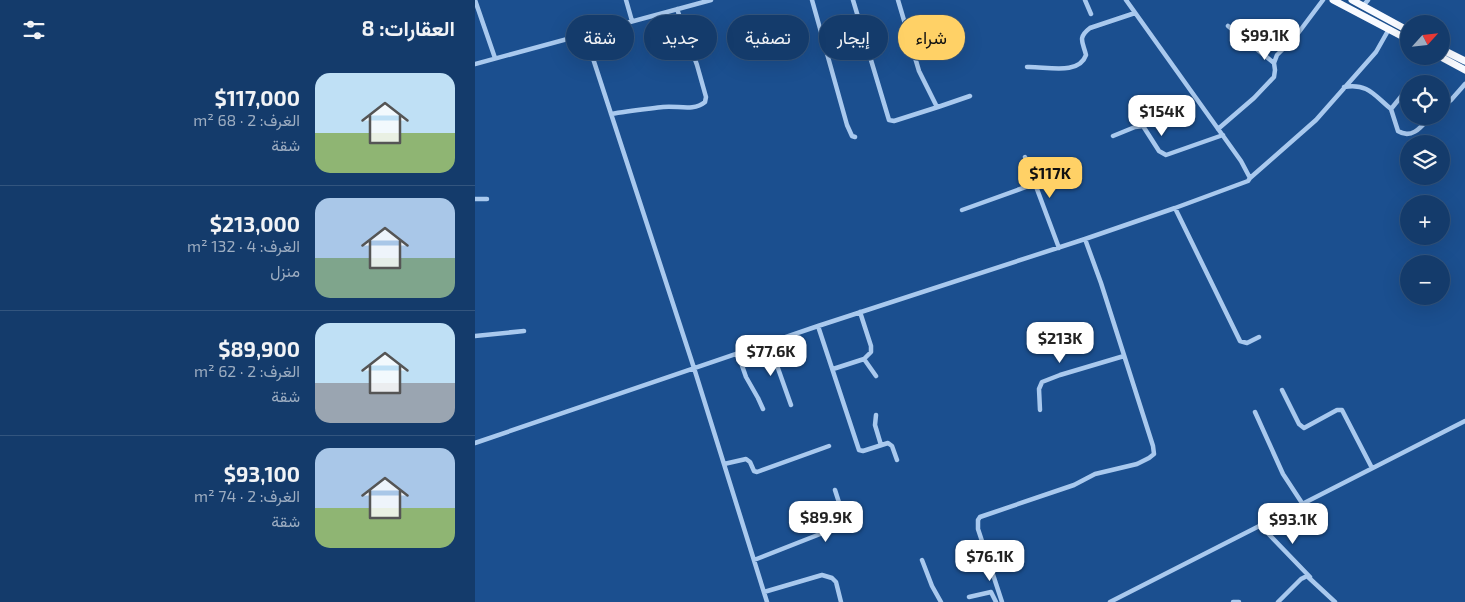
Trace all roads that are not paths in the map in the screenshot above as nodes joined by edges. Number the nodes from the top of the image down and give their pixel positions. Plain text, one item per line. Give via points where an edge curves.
1 (475, 0) edge
2 (626, 0) edge
3 (711, 0) edge
4 (812, 0) edge
5 (853, 0) edge
6 (898, 0) edge
7 (1085, 0) edge
8 (1126, 0) edge
9 (1323, 0) edge
10 (1333, 0) edge
11 (1352, 0) edge
12 (1369, 0) edge
13 (1363, 6) junction
14 (677, 9) junction
15 (1135, 13) junction
16 (1091, 14) dead end
17 (631, 15) edge
18 (634, 21) edge
19 (1228, 26) dead end
20 (1400, 26) edge
21 (1389, 29) junction
22 (1400, 35) edge
23 (566, 39) edge
24 (1450, 54) edge
25 (495, 58) junction
26 (593, 60) edge
27 (1465, 61) edge
28 (1274, 62) junction
29 (1450, 62) edge
30 (475, 64) edge
31 (1027, 67) dead end
32 (1465, 70) edge
33 (1465, 84) edge
34 (1344, 87) junction
35 (970, 96) dead end
36 (1400, 98) edge
37 (1450, 101) edge
38 (939, 107) junction
39 (1391, 109) junction
40 (611, 114) junction
41 (1422, 125) edge
42 (1218, 129) junction
43 (1113, 136) dead end
44 (1223, 136) junction
45 (855, 137) dead end
46 (1025, 157) dead end
47 (1250, 178) junction
48 (1034, 184) junction
49 (487, 199) dead end
50 (475, 200) edge
51 (1175, 208) junction
52 (962, 210) dead end
53 (1085, 239) junction
54 (1059, 248) junction
55 (860, 312) junction
56 (818, 326) junction
57 (525, 331) dead end
58 (475, 336) edge
59 (1259, 337) dead end
60 (769, 343) junction
61 (738, 354) junction
62 (1124, 356) junction
63 (863, 359) junction
64 (694, 368) junction
65 (833, 370) junction
66 (876, 376) dead end
67 (1282, 390) dead end
68 (791, 405) dead end
69 (763, 409) dead end
70 (1040, 410) dead end
71 (1255, 412) dead end
72 (876, 415) dead end
73 (1465, 421) edge
74 (475, 443) edge
75 (881, 445) junction
76 (829, 446) dead end
77 (897, 460) dead end
78 (724, 464) junction
79 (1372, 468) junction
80 (835, 490) dead end
81 (1302, 504) junction
82 (1260, 524) junction
83 (754, 560) junction
84 (922, 560) dead end
85 (1312, 580) junction
86 (764, 592) junction
87 (969, 597) dead end
88 (767, 602) edge
89 (841, 602) edge
90 (941, 602) edge
91 (996, 602) edge
92 (1002, 602) edge
93 (1110, 602) edge
94 (1233, 602) edge
95 (1239, 602) edge
96 (1278, 602) edge
97 (1335, 602) edge

1 - 25 street
2 - 17 street
3 - 14 street
4 - 45 street via 847,125
5 - 38 street via 889,120
6 - 38 street via 919,71
7 - 16 street
8 - 15 street
9 - 28 street
10 - 21 highway
11 - 13 highway
12 - 13 street
13 - 20 highway
14 - 18 street
14 - 40 street via 697,65 705,102 686,108 663,107
15 - 31 street via 1084,33 1081,43 1086,55 1080,64 1064,68
15 - 42 street
19 - 28 street
21 - 22 highway
21 - 34 street via 1376,52
23 - 25 street
24 - 27 highway
25 - 30 street
26 - 40 street
28 - 42 street via 1274,77
29 - 32 highway
33 - 37 street
34 - 39 street via 1364,87
34 - 47 street via 1315,120
35 - 38 street
36 - 39 street
39 - 41 street via 1398,131 1409,134
40 - 64 street
42 - 44 street
43 - 44 street via 1143,126 1159,151 1166,155
44 - 47 street
46 - 48 street
47 - 51 street
48 - 52 street
48 - 54 street
49 - 50 street
51 - 53 street
51 - 59 street via 1239,341 1247,342
53 - 54 street
53 - 62 street
54 - 55 street
55 - 56 street
55 - 63 street via 871,346 871,352
56 - 60 street
56 - 65 street
57 - 58 street
60 - 61 street
60 - 68 street
61 - 64 street
61 - 69 street
62 - 70 street via 1042,382
62 - 92 street via 1153,446 1153,455 1137,464 1095,474 977,520
63 - 65 street
63 - 66 street
64 - 74 street
64 - 78 street
65 - 75 street via 859,450
67 - 79 street via 1302,427 1342,410
71 - 81 street via 1283,474
72 - 75 street via 875,425
73 - 79 street
75 - 77 street via 891,444
76 - 78 street via 757,472 746,459
78 - 83 street
79 - 81 street
80 - 83 street via 844,518 843,526
81 - 82 street
82 - 85 street
82 - 93 street
83 - 86 street
84 - 90 street
85 - 96 street via 1304,576
85 - 97 street
86 - 88 street
86 - 89 street via 822,575 836,582
87 - 91 street via 991,592
94 - 95 street

